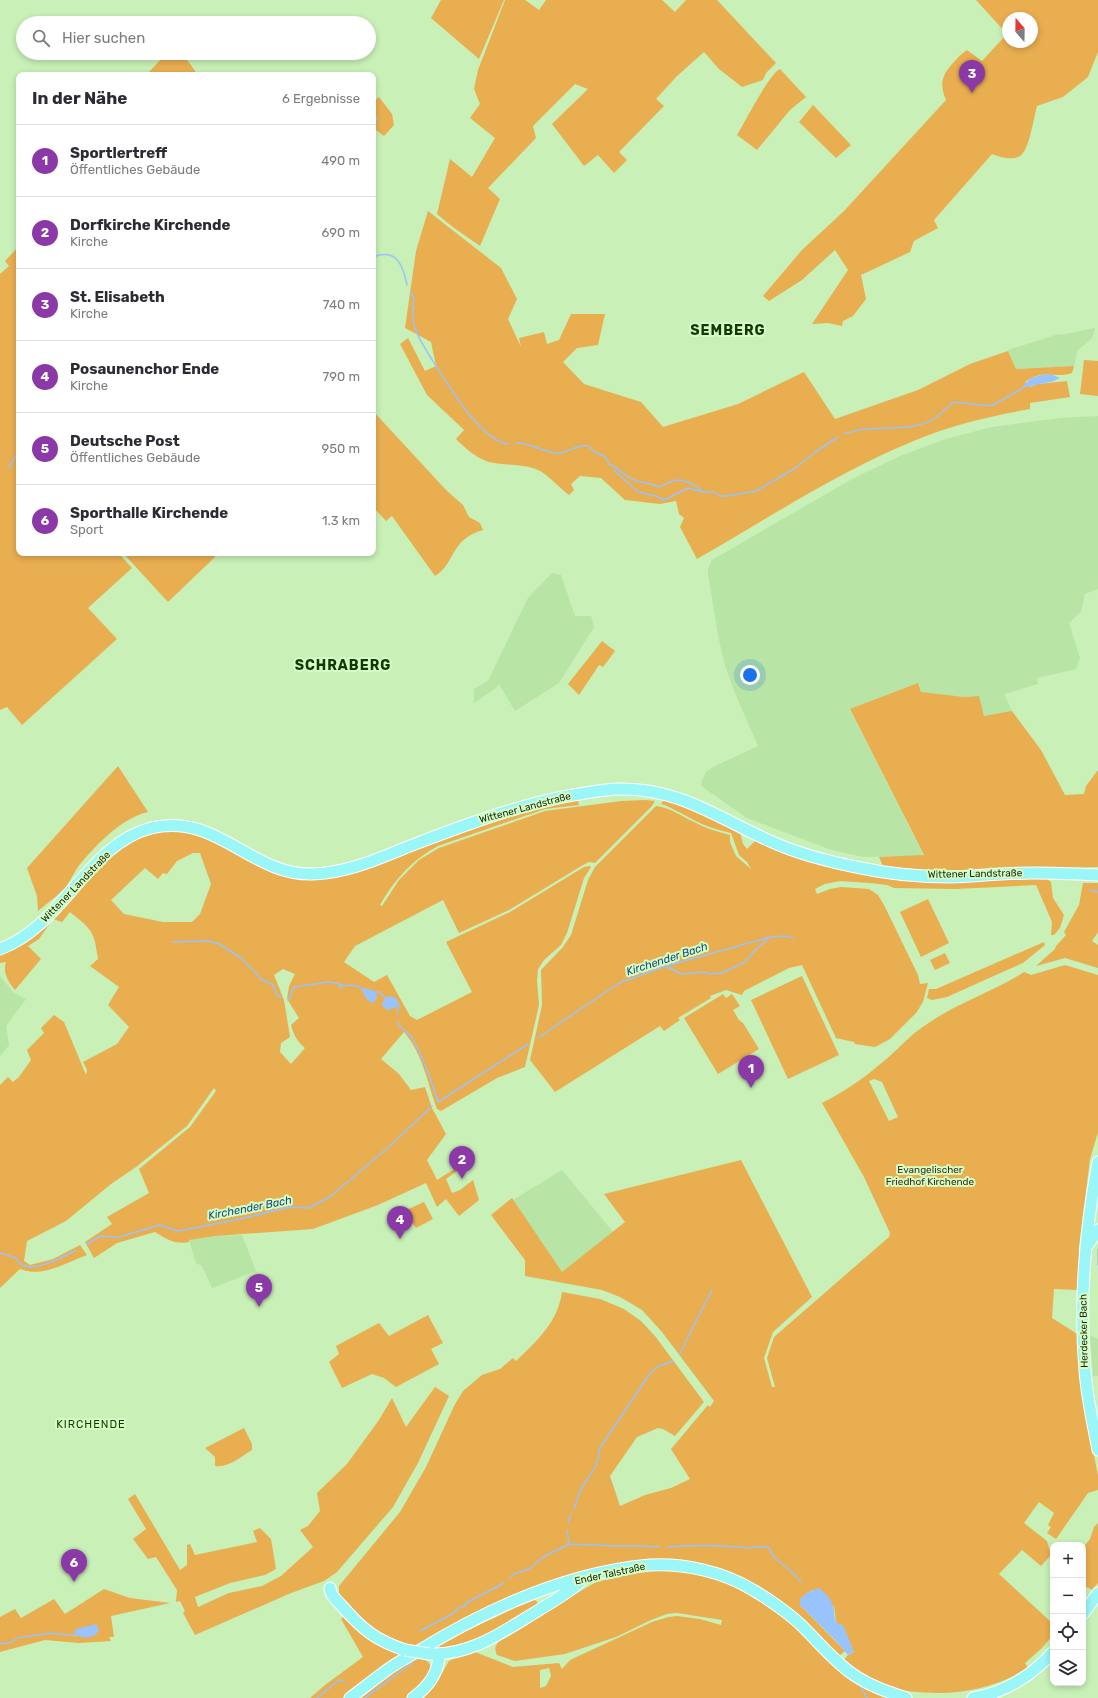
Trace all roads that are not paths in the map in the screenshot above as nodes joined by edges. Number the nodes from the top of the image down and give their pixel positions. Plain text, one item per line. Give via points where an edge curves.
1 (1098, 876) edge
2 (0, 949) edge
3 (1098, 1162) edge
4 (1094, 1211) edge
5 (1098, 1230) edge
6 (1085, 1248) junction
7 (1098, 1450) edge
8 (585, 1578) junction
9 (333, 1588) dead end
10 (1098, 1593) edge
11 (1086, 1610) edge
12 (434, 1654) junction
13 (1050, 1655) edge
14 (350, 1698) edge
15 (413, 1698) edge
16 (906, 1698) edge
17 (974, 1698) edge

1 - 2 main road, Wittener Landstraße via 1034,873 930,876 863,868 787,848 678,797 657,792 619,789 560,797 504,812 350,869 322,874 296,874 278,869 205,831 174,826 153,828 138,833 118,845 39,926 21,939
3 - 4 main road, Herdecker Bach
4 - 6 main road, Herdecker Bach
5 - 6 main road
6 - 7 main road, Herdecker Bach via 1085,1370
8 - 12 main road via 569,1591 493,1638 461,1651
8 - 14 main road, Ender Talstraße via 514,1602 464,1624 384,1672
8 - 16 main road, Ender Talstraße via 651,1565 702,1569 728,1578 753,1589 798,1622 840,1665 856,1677
9 - 12 main road, bridge via 332,1596 369,1634 392,1646
10 - 11 main road
12 - 15 main road via 439,1664 434,1676
13 - 17 main road via 1010,1686

